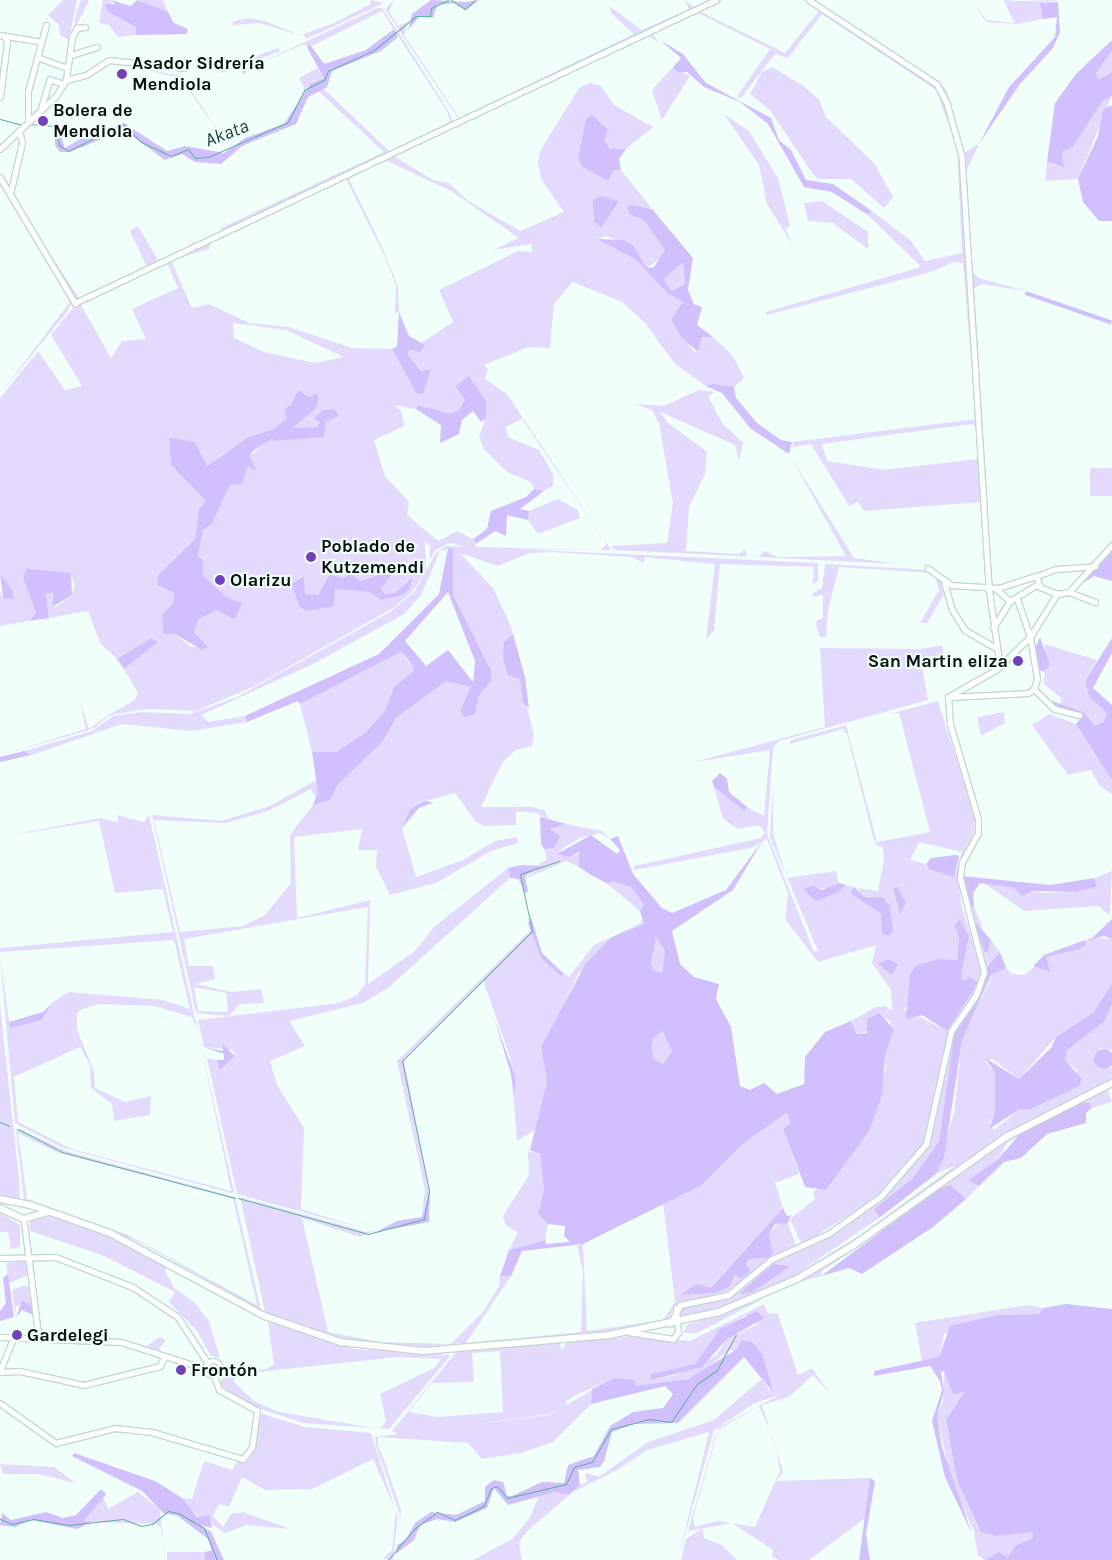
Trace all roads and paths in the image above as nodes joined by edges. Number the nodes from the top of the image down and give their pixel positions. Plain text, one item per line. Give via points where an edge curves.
1 (716, 0) edge
2 (809, 0) edge
3 (46, 25) dead end
4 (85, 27) dead end
5 (2, 35) edge
6 (39, 41) junction
7 (97, 47) dead end
8 (71, 55) junction
9 (40, 58) junction
10 (67, 68) junction
11 (185, 68) dead end
12 (64, 82) junction
13 (0, 97) edge
14 (41, 110) junction
15 (28, 123) junction
16 (19, 131) junction
17 (0, 149) edge
18 (0, 177) edge
19 (10, 195) junction
20 (1112, 545) edge
21 (1095, 566) junction
22 (928, 568) dead end
23 (1037, 576) junction
24 (945, 584) junction
25 (1038, 584) junction
26 (992, 587) junction
27 (1069, 592) junction
28 (1057, 594) junction
29 (1017, 600) junction
30 (1010, 602) junction
31 (1095, 602) dead end
32 (993, 628) junction
33 (1030, 637) junction
34 (994, 647) junction
35 (1000, 664) junction
36 (1034, 689) junction
37 (948, 697) junction
38 (1079, 715) dead end
39 (1112, 1083) edge
40 (0, 1199) edge
41 (16, 1202) junction
42 (31, 1205) junction
43 (0, 1208) edge
44 (14, 1212) junction
45 (49, 1212) junction
46 (30, 1214) junction
47 (24, 1218) junction
48 (29, 1255) junction
49 (0, 1258) edge
50 (676, 1308) junction
51 (675, 1315) junction
52 (692, 1320) junction
53 (673, 1324) junction
54 (628, 1332) junction
55 (14, 1337) junction
56 (39, 1337) junction
57 (0, 1338) edge
58 (164, 1357) junction
59 (208, 1363) junction
60 (206, 1369) junction
61 (0, 1371) edge
62 (214, 1376) junction
63 (0, 1405) edge

1 - 19 street via 75,304
2 - 26 street via 937,84 947,103 962,156
3 - 6 street
4 - 8 street via 77,28 72,37
5 - 6 street
5 - 13 street via 8,42
6 - 9 street
7 - 8 street
8 - 10 street
9 - 10 street
9 - 15 street via 28,91
10 - 12 street
11 - 12 street via 110,60 86,75
12 - 14 street
12 - 14 street via 50,79
14 - 15 street
15 - 16 street
16 - 17 street
16 - 19 street via 22,143
18 - 19 street
20 - 21 street
21 - 23 street via 1056,569
21 - 27 street
22 - 24 street via 939,573
23 - 25 street
23 - 26 street
24 - 26 street
24 - 34 street via 949,604 965,630
25 - 28 street
25 - 29 street
26 - 30 street
26 - 32 street
27 - 28 street
27 - 31 street
28 - 33 street
29 - 30 street
29 - 33 street
30 - 32 street
32 - 34 street
33 - 35 street
33 - 36 street via 1038,680
34 - 35 street
35 - 37 street
36 - 37 street via 1028,693
36 - 38 street via 1055,709
37 - 50 street via 950,724 978,819 978,833 962,862 960,878 984,972 976,994 951,1031 926,1144 881,1196 820,1239 772,1259 728,1294
39 - 52 main road via 1006,1137 824,1264 757,1298
40 - 41 main road
41 - 42 main road
41 - 44 main road
42 - 45 main road
42 - 46 main road
43 - 44 main road
44 - 47 main road
45 - 46 main road
45 - 54 main road via 156,1254 265,1316 341,1342 441,1350
46 - 47 main road
47 - 48 street
48 - 49 street
48 - 56 street
48 - 59 street via 77,1263 153,1298 178,1317
50 - 51 street
50 - 53 street
51 - 52 street
51 - 53 street
52 - 53 main road
53 - 54 main road
53 - 54 street via 678,1332 673,1339
55 - 56 street
55 - 57 street
55 - 61 street
56 - 58 street via 121,1342
58 - 60 street
58 - 61 street via 160,1366 84,1385 20,1371
59 - 60 street
59 - 62 street via 215,1361 221,1367
60 - 62 street
62 - 63 street via 219,1390 257,1411 250,1453 240,1460 152,1432 115,1428 56,1444

